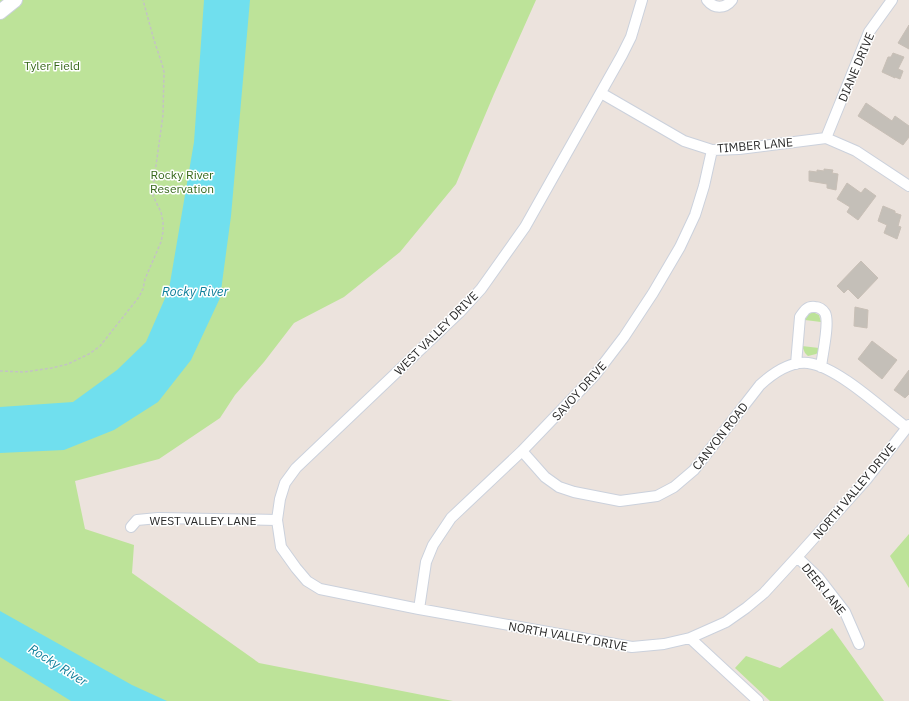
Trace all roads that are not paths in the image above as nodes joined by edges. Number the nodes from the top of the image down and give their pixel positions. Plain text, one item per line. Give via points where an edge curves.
1 (15, 0) edge
2 (642, 0) edge
3 (707, 0) edge
4 (732, 0) edge
5 (892, 0) edge
6 (0, 12) edge
7 (602, 93) junction
8 (826, 138) junction
9 (712, 150) junction
10 (909, 186) edge
11 (796, 364) junction
12 (821, 367) junction
13 (908, 427) edge
14 (522, 452) junction
15 (277, 520) junction
16 (131, 527) dead end
17 (797, 557) junction
18 (419, 609) junction
19 (690, 638) junction
20 (860, 644) dead end
21 (758, 701) edge

1 - 6 street
2 - 7 street, WEST VALLEY DRIVE via 631,37
3 - 4 street via 720,7
5 - 8 street, DIANE DRIVE via 870,32
7 - 9 street, TIMBER LANE via 684,141
7 - 15 street, WEST VALLEY DRIVE via 525,227 481,290 296,468 285,483
8 - 9 street, TIMBER LANE
8 - 10 street via 856,151
9 - 14 street, SAVOY DRIVE via 695,215 653,293 595,375
11 - 12 street, CANYON ROAD via 808,363
11 - 12 street via 800,317 809,307 814,307 825,313 827,322
11 - 14 street, CANYON ROAD via 770,375 694,470 657,496 620,501 574,492 559,487 545,477
12 - 13 street, CANYON ROAD via 845,379
13 - 17 street, NORTH VALLEY DRIVE via 866,480
14 - 18 street, SAVOY DRIVE via 451,518 433,545 426,562
15 - 16 street, WEST VALLEY LANE via 158,518 137,520
15 - 18 street, NORTH VALLEY DRIVE via 281,547 307,581 320,589
17 - 19 street, NORTH VALLEY DRIVE via 764,593 746,608 726,622
17 - 20 street, DEER LANE via 818,577 845,612
18 - 19 street, NORTH VALLEY DRIVE via 632,647
19 - 21 street

